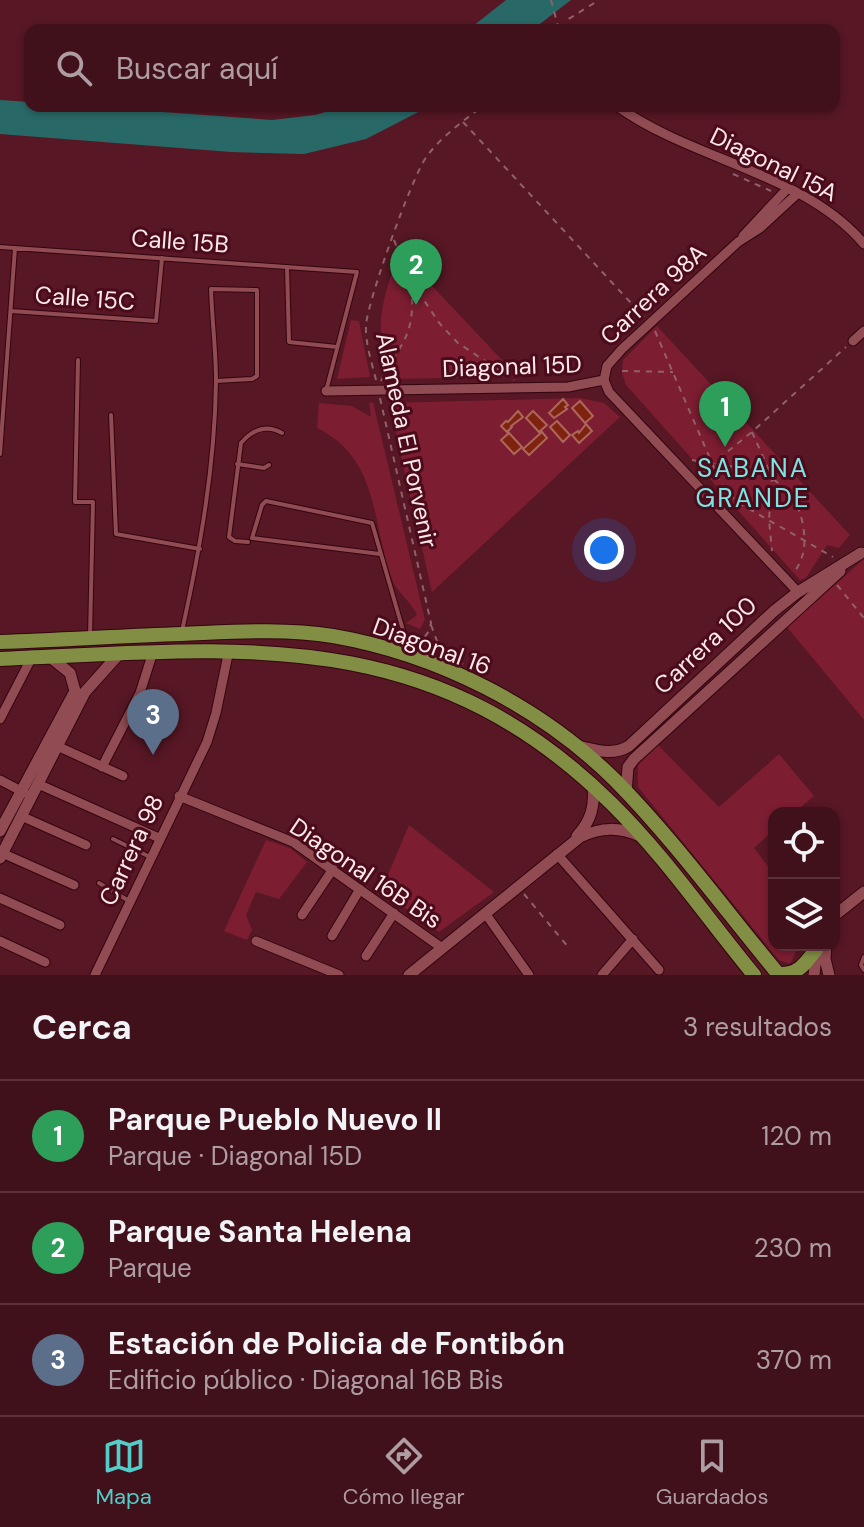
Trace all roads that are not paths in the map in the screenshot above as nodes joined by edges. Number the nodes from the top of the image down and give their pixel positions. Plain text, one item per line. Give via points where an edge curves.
1 (627, 112) edge
2 (784, 192) junction
3 (797, 194) junction
4 (863, 240) edge
5 (738, 242) junction
6 (0, 247) edge
7 (15, 248) junction
8 (162, 258) junction
9 (287, 267) junction
10 (11, 311) junction
11 (864, 331) edge
12 (853, 341) road end
13 (337, 347) junction
14 (78, 360) dead end
15 (604, 380) junction
16 (216, 381) junction
17 (326, 391) joint
18 (111, 415) dead end
19 (282, 433) dead end
20 (0, 454) edge
21 (237, 464) junction
22 (269, 465) dead end
23 (248, 542) dead end
24 (200, 549) junction
25 (862, 551) edge
26 (380, 554) junction
27 (798, 592) junction
28 (182, 634) junction
29 (90, 638) junction
30 (0, 642) edge
31 (229, 650) junction
32 (153, 652) junction
33 (413, 653) junction
34 (119, 654) junction
35 (32, 657) junction
36 (49, 657) junction
37 (0, 659) edge
38 (689, 689) junction
39 (698, 699) junction
40 (0, 719) edge
41 (57, 746) junction
42 (576, 746) junction
43 (102, 767) junction
44 (123, 776) dead end
45 (0, 780) edge
46 (38, 784) junction
47 (593, 785) junction
48 (626, 793) junction
49 (26, 794) junction
50 (179, 796) junction
51 (21, 816) junction
52 (0, 831) edge
53 (641, 836) junction
54 (159, 838) junction
55 (113, 839) dead end
56 (573, 841) junction
57 (86, 845) dead end
58 (557, 854) junction
59 (1, 855) edge
60 (150, 857) junction
61 (333, 869) junction
62 (99, 883) dead end
63 (74, 885) dead end
64 (360, 889) junction
65 (864, 892) edge
66 (0, 898) edge
67 (129, 901) junction
68 (852, 903) junction
69 (840, 912) edge
70 (394, 913) junction
71 (485, 913) junction
72 (302, 915) dead end
73 (840, 918) edge
74 (60, 925) dead end
75 (332, 936) dead end
76 (633, 939) junction
77 (0, 941) edge
78 (256, 941) dead end
79 (442, 948) junction
80 (816, 951) edge
81 (819, 951) edge
82 (822, 951) edge
83 (366, 956) dead end
84 (864, 957) edge
85 (45, 962) dead end
86 (659, 970) dead end
87 (864, 970) edge
88 (95, 975) edge
89 (339, 975) edge
90 (409, 975) edge
91 (529, 975) edge
92 (602, 975) edge
93 (754, 975) edge
94 (778, 975) edge
95 (814, 975) edge
96 (829, 975) edge

1 - 2 street, Diagonal 15A
2 - 3 street, Diagonal 15A
2 - 5 street, Carrera 98A
3 - 4 street, Diagonal 15A via 836,216
3 - 5 street, Carrera 98A
5 - 15 street, Carrera 98A via 611,360
6 - 7 lane, Calle 15B
7 - 8 lane, Calle 15B
7 - 10 lane
8 - 9 lane, Calle 15B
8 - 10 lane, Calle 15C via 156,321
9 - 13 lane via 289,342
9 - 13 lane, Calle 15B via 357,272
10 - 20 lane
11 - 12 street
13 - 17 lane
14 - 29 lane via 75,502 93,502
15 - 17 street, Diagonal 15D via 568,387
15 - 27 street, Diagonal 15D via 609,392
16 - 16 lane via 211,289 257,290 257,376
16 - 24 lane
18 - 24 lane via 116,534
19 - 21 lane via 260,428 249,434 241,443
21 - 22 lane
21 - 23 lane via 229,537
24 - 28 lane
25 - 27 street, Carrera 100
25 - 39 street, Carrera 100
26 - 26 lane via 372,523 272,501 262,505 252,538
26 - 33 lane
27 - 38 street, Carrera 100
28 - 29 main road, Diagonal 16
28 - 33 main road, Diagonal 16 via 313,634
29 - 30 main road, Diagonal 16
31 - 32 main road, Diagonal 16
31 - 47 main road, Diagonal 16 via 337,659 435,687 506,722
31 - 50 street, Carrera 98 via 207,742
32 - 34 main road, Diagonal 16
32 - 43 street via 140,693
33 - 42 main road, Diagonal 16 via 485,687
34 - 36 main road, Diagonal 16
34 - 41 street via 91,683
35 - 36 main road, Diagonal 16
35 - 37 main road, Diagonal 16
35 - 40 street
36 - 49 street via 70,673 75,691
38 - 39 street
38 - 42 street, Carrera 100 via 623,750
39 - 48 street, Carrera 100 via 628,767
41 - 43 street
41 - 46 street
42 - 48 main road, Diagonal 16
43 - 44 street
45 - 49 street
46 - 49 street
46 - 54 street
47 - 53 main road, Diagonal 16
47 - 56 street via 590,819
48 - 94 main road, Diagonal 16
49 - 51 street
49 - 52 street
50 - 54 street, Carrera 98
50 - 61 street, Diagonal 16B Bis via 293,842
51 - 57 street
51 - 59 street
53 - 56 street via 603,829
53 - 93 main road, Diagonal 16
54 - 60 street, Carrera 98
55 - 60 lane
56 - 58 street
58 - 71 street
58 - 76 street
59 - 63 street
60 - 67 street, Carrera 98
61 - 64 street, Diagonal 16B Bis
61 - 72 street
62 - 67 lane
64 - 70 street, Diagonal 16B Bis
64 - 75 street
65 - 68 street
66 - 74 street
67 - 88 street, Carrera 98
68 - 69 street
68 - 73 street
70 - 79 street, Diagonal 16B Bis
70 - 83 street
71 - 79 street
71 - 91 street
76 - 86 street
76 - 92 street
77 - 85 street
78 - 89 street
79 - 90 street
80 - 94 main road via 799,971
81 - 95 street
82 - 96 street
84 - 87 lane

